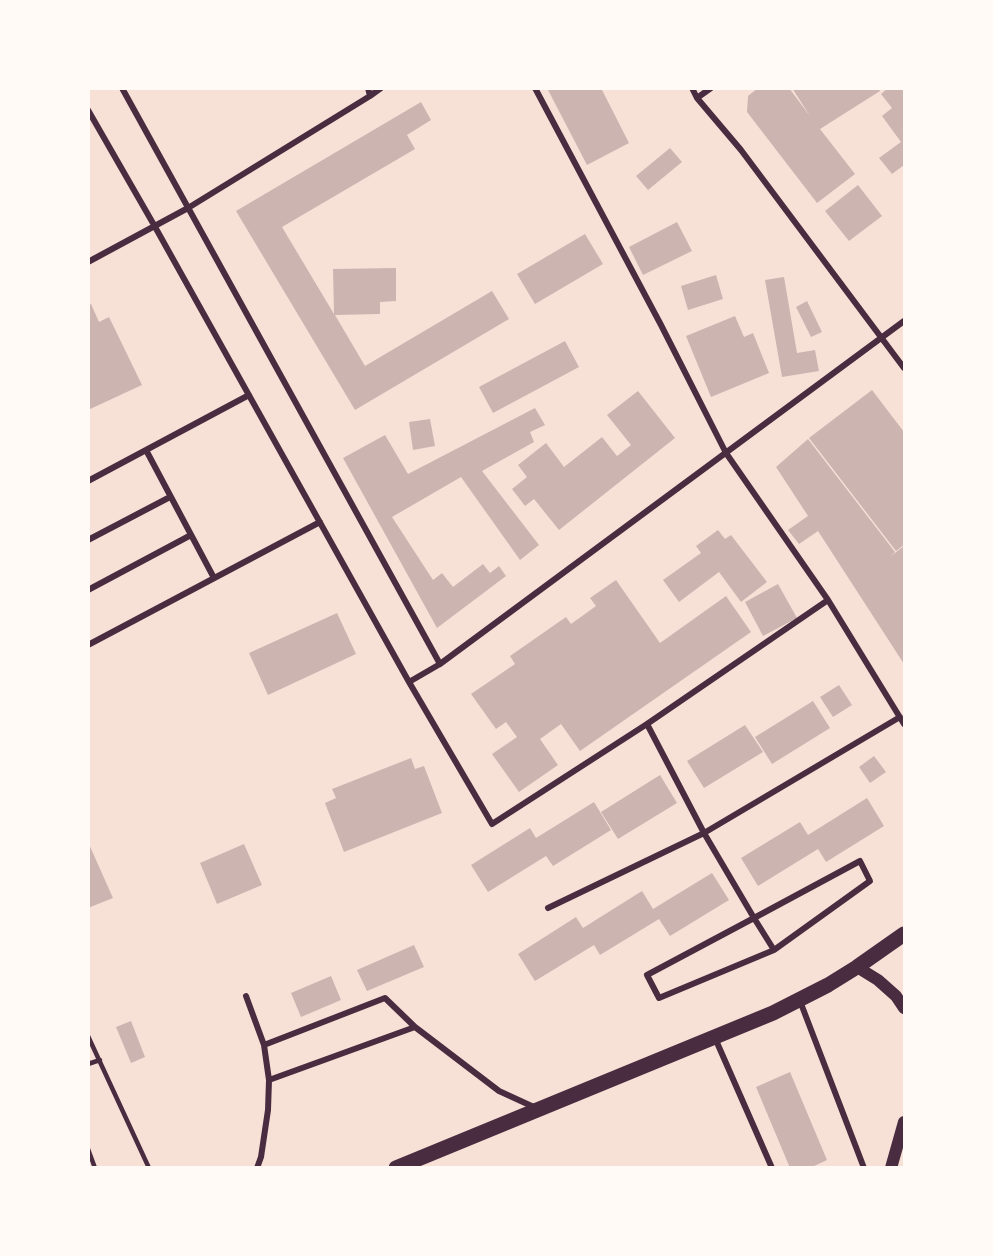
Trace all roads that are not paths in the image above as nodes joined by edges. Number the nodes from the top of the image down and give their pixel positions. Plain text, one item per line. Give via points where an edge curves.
1 (122, 88) edge
2 (368, 88) edge
3 (381, 88) edge
4 (535, 88) edge
5 (692, 88) edge
6 (711, 88) edge
7 (370, 96) junction
8 (697, 98) junction
9 (88, 110) edge
10 (188, 208) junction
11 (154, 225) junction
12 (88, 262) edge
13 (904, 321) edge
14 (882, 337) junction
15 (904, 368) edge
16 (249, 395) junction
17 (146, 450) junction
18 (726, 453) junction
19 (88, 481) edge
20 (170, 497) junction
21 (320, 522) junction
22 (191, 535) junction
23 (88, 540) edge
24 (214, 578) junction
25 (88, 590) edge
26 (828, 600) junction
27 (88, 645) edge
28 (440, 664) junction
29 (409, 682) junction
30 (900, 717) junction
31 (646, 724) junction
32 (904, 724) edge
33 (704, 833) junction
34 (548, 908) dead end
35 (754, 918) junction
36 (904, 934) edge
37 (774, 950) junction
38 (857, 967) junction
39 (246, 996) dead end
40 (800, 1000) junction
41 (904, 1008) edge
42 (415, 1027) junction
43 (88, 1036) edge
44 (715, 1037) junction
45 (264, 1045) junction
46 (100, 1060) junction
47 (88, 1064) edge
48 (269, 1080) junction
49 (540, 1110) junction
50 (904, 1122) edge
51 (88, 1149) edge
52 (95, 1167) edge
53 (149, 1167) edge
54 (257, 1167) edge
55 (396, 1167) edge
56 (772, 1167) edge
57 (864, 1167) edge
58 (891, 1167) edge

1 - 10 street
2 - 7 street
3 - 7 street
4 - 18 street
5 - 8 street
6 - 8 street
7 - 10 street
8 - 14 street
9 - 11 street
10 - 11 street
10 - 28 street
11 - 12 street
11 - 16 street
13 - 14 street
14 - 15 street
14 - 18 street
16 - 17 street
16 - 21 street
17 - 19 street
17 - 20 street
18 - 26 street
18 - 28 street
20 - 22 street
20 - 23 street
21 - 24 street
21 - 29 street
22 - 24 street
22 - 25 street
24 - 27 street
26 - 30 street
26 - 31 street
28 - 29 street
29 - 31 street via 492,824
30 - 32 street
30 - 33 street
31 - 33 street
33 - 34 street
33 - 35 street
35 - 37 street
35 - 37 street via 860,861 870,881
35 - 37 street via 647,975 659,998
36 - 38 main road
38 - 40 main road
38 - 41 main road via 878,980
39 - 45 street
40 - 44 main road
40 - 57 street
42 - 45 street via 385,998
42 - 48 street
42 - 49 street via 499,1091
43 - 46 lane
44 - 49 main road
44 - 56 street
45 - 48 street
46 - 47 lane
46 - 53 lane
48 - 54 street via 268,1110
49 - 55 main road
50 - 58 main road
51 - 52 lane

